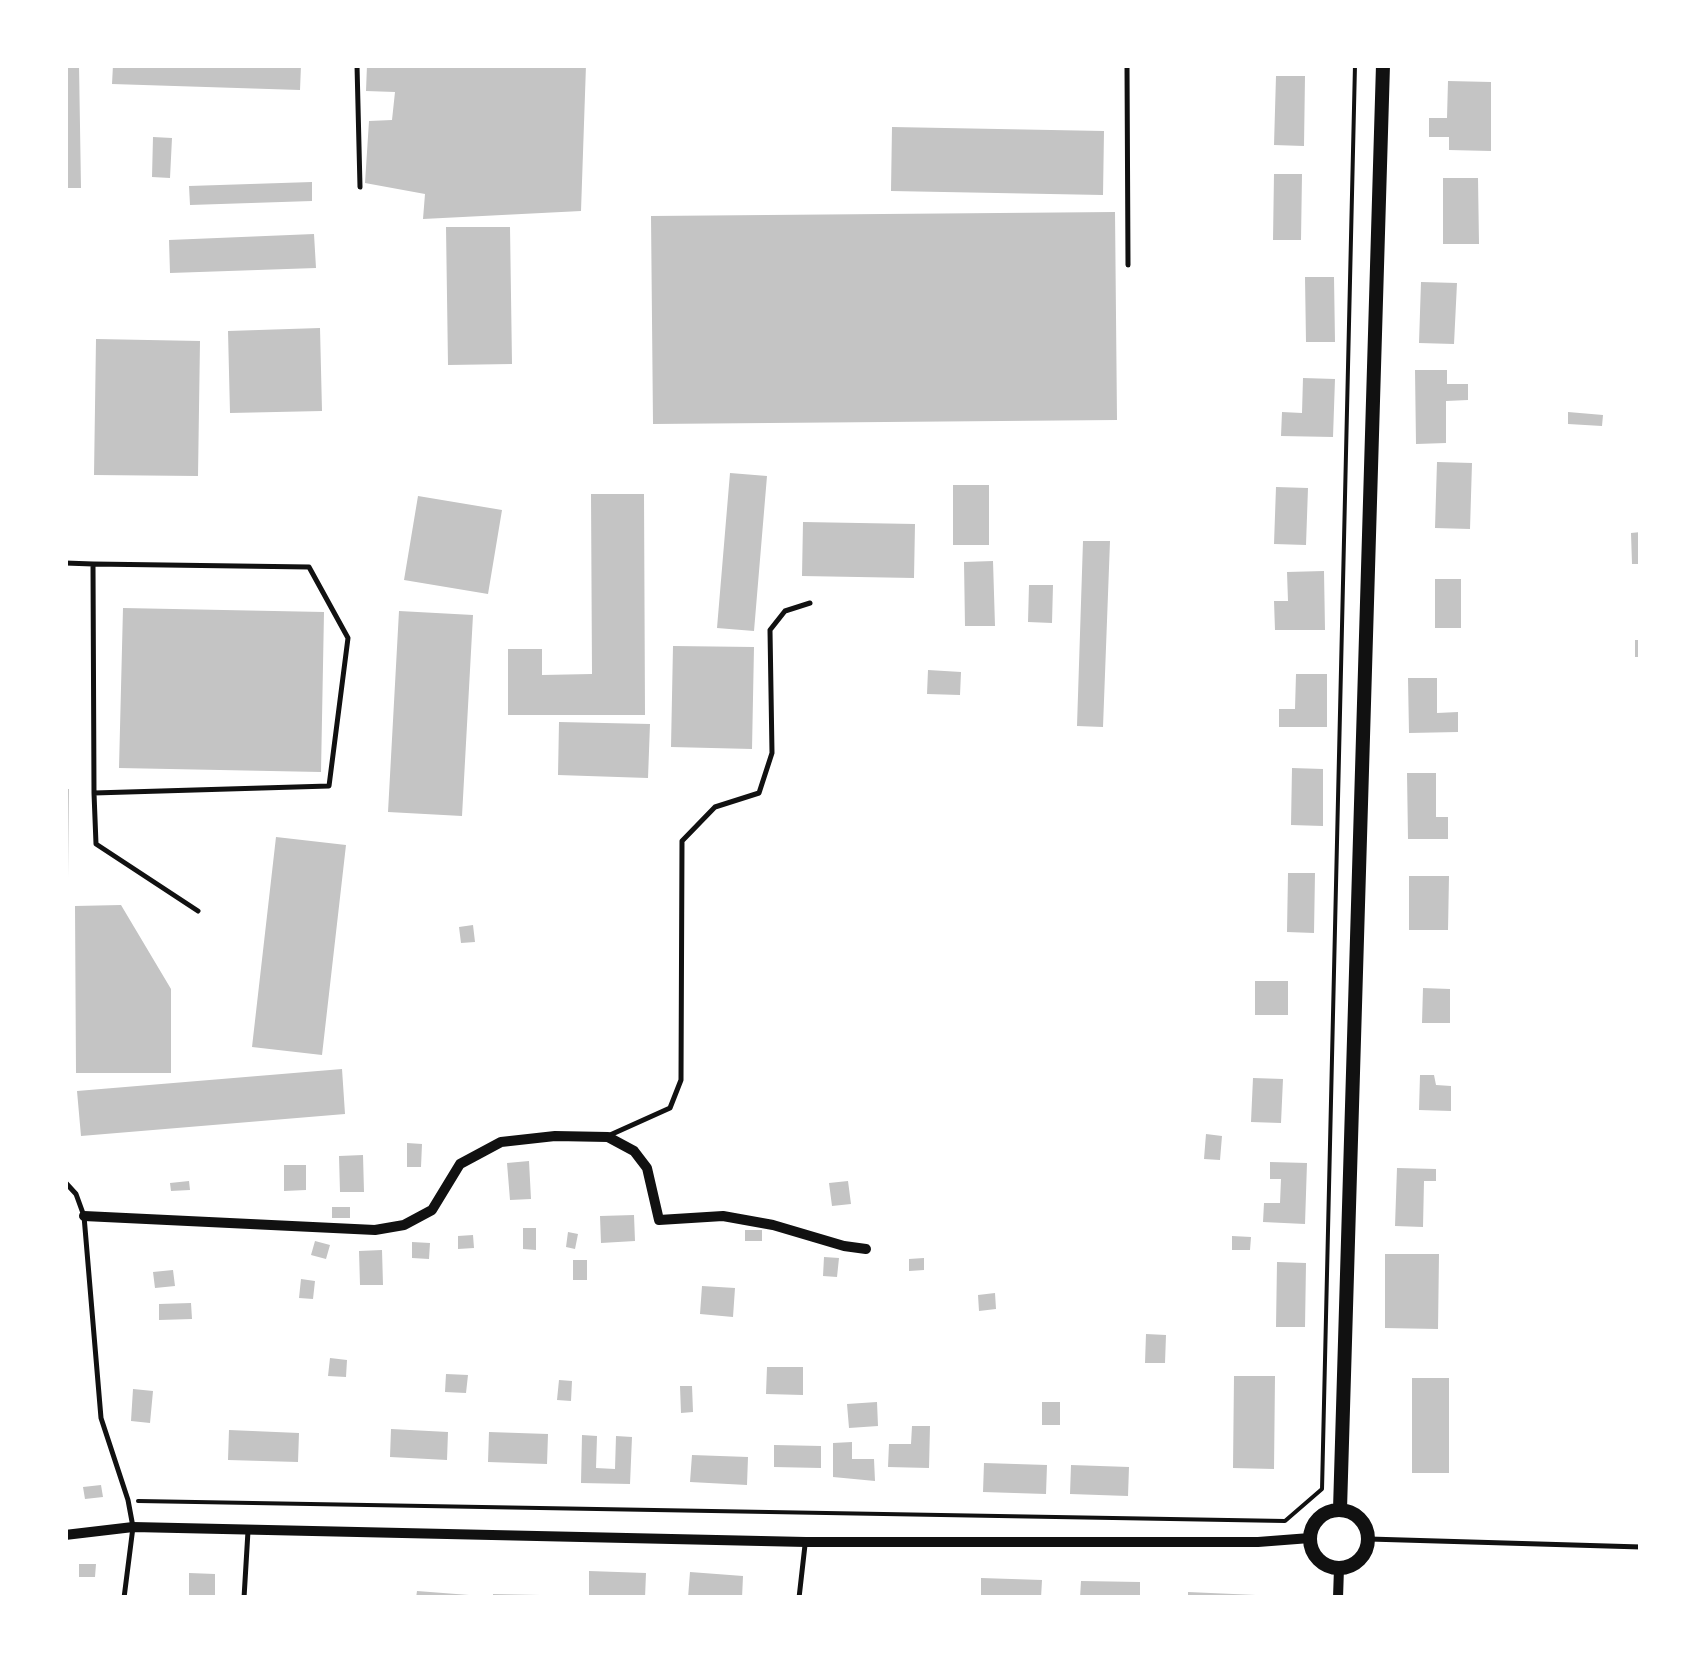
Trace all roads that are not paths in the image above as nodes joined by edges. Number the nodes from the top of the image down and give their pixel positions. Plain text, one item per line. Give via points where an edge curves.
1 (357, 65) edge
2 (1127, 65) edge
3 (1383, 65) edge
4 (360, 187) dead end
5 (1128, 265) dead end
6 (65, 563) edge
7 (93, 564) junction
8 (810, 603) dead end
9 (94, 793) junction
10 (198, 911) dead end
11 (608, 1136) junction
12 (65, 1182) edge
13 (84, 1216) junction
14 (866, 1249) dead end
15 (1340, 1509) junction
16 (134, 1527) junction
17 (248, 1528) junction
18 (65, 1536) edge
19 (1310, 1538) junction
20 (1368, 1539) junction
21 (806, 1542) junction
22 (1641, 1547) edge
23 (1338, 1568) junction
24 (124, 1598) edge
25 (244, 1598) edge
26 (799, 1598) edge
27 (1338, 1598) edge

1 - 4 lane
2 - 5 lane
3 - 15 street
6 - 7 lane
7 - 9 lane
7 - 9 lane via 309,568 348,638 329,786
8 - 11 lane via 785,611 770,630 772,754 759,794 714,807 682,841 682,1080 670,1108
9 - 10 lane via 96,844
11 - 13 street via 501,1142 460,1164 432,1210 404,1226
11 - 14 street via 647,1168 659,1220 724,1216
12 - 13 lane
13 - 16 lane via 101,1418
15 - 19 street via 1318,1518
15 - 20 street via 1360,1518
16 - 17 street
16 - 18 street
16 - 24 lane
17 - 21 street
17 - 25 lane
19 - 21 street
19 - 23 street via 1318,1559
20 - 22 lane
20 - 23 street via 1360,1560
21 - 26 lane
23 - 27 street

